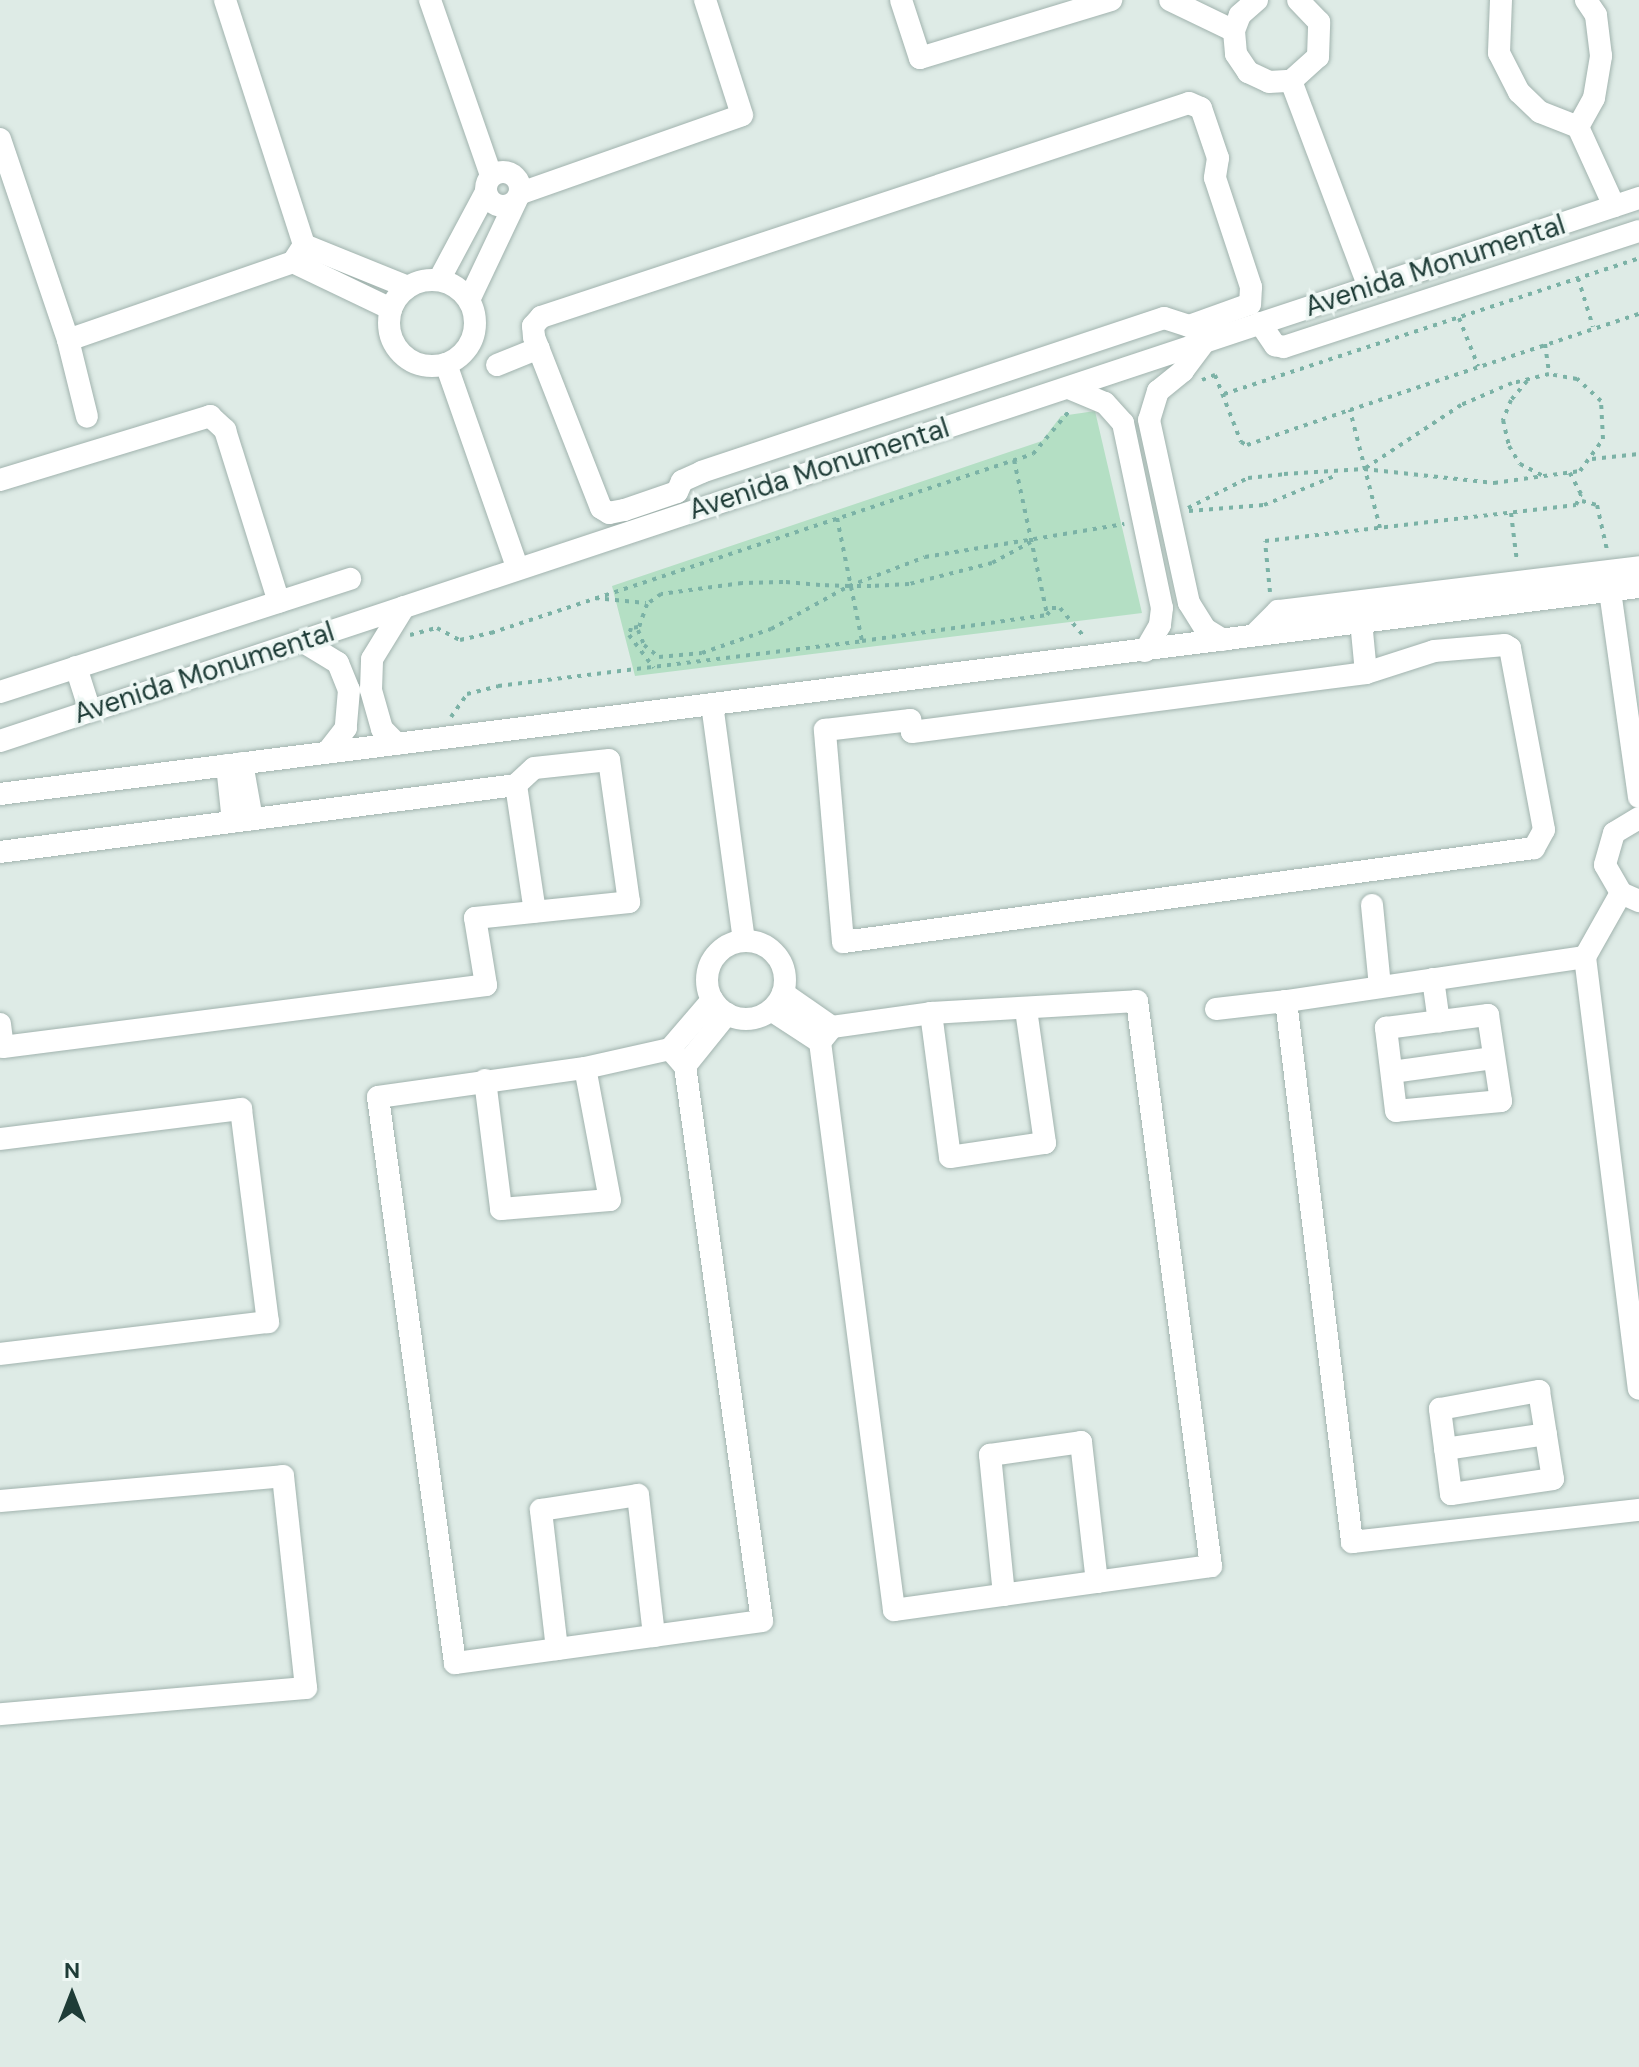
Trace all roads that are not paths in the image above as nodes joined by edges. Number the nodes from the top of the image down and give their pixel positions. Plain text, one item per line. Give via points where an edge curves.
1 (225, 0) edge
2 (430, 0) edge
3 (705, 0) edge
4 (901, 0) edge
5 (1111, 0) edge
6 (1170, 0) edge
7 (1501, 0) edge
8 (1586, 0) edge
9 (1252, 1) edge
10 (1306, 2) edge
11 (1234, 31) junction
12 (1291, 81) junction
13 (1578, 127) junction
14 (0, 139) edge
15 (488, 184) junction
16 (518, 197) junction
17 (1639, 198) edge
18 (1614, 206) junction
19 (1639, 231) edge
20 (299, 254) junction
21 (439, 280) junction
22 (408, 287) junction
23 (1369, 287) junction
24 (469, 300) junction
25 (391, 309) junction
26 (1260, 323) junction
27 (68, 340) junction
28 (1203, 344) junction
29 (539, 348) junction
30 (446, 364) junction
31 (497, 365) dead end
32 (935, 392) junction
33 (1075, 397) junction
34 (901, 404) junction
35 (87, 417) dead end
36 (946, 428) junction
37 (913, 438) junction
38 (0, 480) edge
39 (517, 567) junction
40 (1639, 567) edge
41 (350, 579) dead end
42 (1639, 587) edge
43 (1610, 591) junction
44 (279, 602) junction
45 (404, 607) junction
46 (1361, 621) junction
47 (1257, 632) junction
48 (1223, 640) junction
49 (302, 641) junction
50 (1145, 651) junction
51 (76, 667) junction
52 (1366, 673) junction
53 (0, 692) edge
54 (712, 704) junction
55 (90, 711) junction
56 (0, 741) edge
57 (397, 744) junction
58 (327, 752) junction
59 (234, 764) junction
60 (516, 785) junction
61 (0, 794) edge
62 (1639, 797) edge
63 (1639, 818) edge
64 (242, 821) junction
65 (0, 852) edge
66 (1630, 897) edge
67 (1372, 905) dead end
68 (535, 912) junction
69 (744, 940) junction
70 (1585, 957) junction
71 (1433, 979) junction
72 (1380, 986) junction
73 (1286, 1001) junction
74 (777, 1002) junction
75 (719, 1007) junction
76 (1026, 1009) junction
77 (1216, 1009) dead end
78 (931, 1013) junction
79 (1439, 1022) junction
80 (0, 1024) edge
81 (826, 1035) junction
82 (677, 1058) junction
83 (1493, 1058) junction
84 (585, 1068) junction
85 (1392, 1072) junction
86 (485, 1080) junction
87 (0, 1139) edge
88 (0, 1354) edge
89 (1639, 1389) edge
90 (1546, 1434) junction
91 (1445, 1449) junction
92 (1498, 1487) junction
93 (0, 1501) edge
94 (1639, 1510) edge
95 (1504, 1524) junction
96 (1097, 1582) junction
97 (1004, 1595) junction
98 (654, 1636) junction
99 (557, 1649) junction
100 (0, 1714) edge

1 - 20 street
2 - 15 street
3 - 16 street via 742,115
4 - 5 street via 920,58
6 - 11 street
7 - 13 street via 1499,53 1519,92 1540,112
8 - 13 street via 1596,15 1601,56 1594,98
9 - 11 street
10 - 12 street via 1322,40 1312,65
11 - 12 street via 1236,54 1248,72 1269,82
12 - 23 street
13 - 18 street
14 - 27 street
15 - 16 street via 498,206
15 - 21 street
16 - 24 street
17 - 18 street, Avenida Monumental
18 - 23 street, Avenida Monumental
19 - 26 street via 1284,347 1275,345
20 - 22 street
20 - 25 street
20 - 27 street
21 - 22 street
21 - 24 street
22 - 25 street
23 - 26 street, Avenida Monumental
24 - 30 street via 476,318 473,338 463,354
25 - 30 street via 392,340 405,357 425,366
26 - 28 street, Avenida Monumental
27 - 35 street
28 - 33 street, Avenida Monumental
28 - 48 street via 1183,371 1158,391 1149,420 1189,603 1205,629
29 - 31 street
29 - 32 street via 533,326 541,317 1179,105 1201,108 1218,158 1217,186 1251,287 1250,304 1189,326 1164,318
29 - 34 street via 601,508 609,513 677,492 687,477
30 - 39 street
32 - 34 street
32 - 36 street
33 - 36 street, Avenida Monumental
33 - 50 street via 1105,403 1123,423 1162,608 1160,625
34 - 37 street
36 - 37 street, Avenida Monumental
37 - 39 street, Avenida Monumental
38 - 44 street via 210,416 225,430
39 - 45 street, Avenida Monumental
40 - 47 street via 1278,611
41 - 44 street
42 - 43 street
43 - 46 street
43 - 62 street
44 - 51 street
45 - 49 street, Avenida Monumental
45 - 57 street via 372,659 371,690 382,729
46 - 47 street
46 - 52 street
47 - 48 street
48 - 50 street
49 - 55 street, Avenida Monumental
49 - 58 street via 338,663 349,690 346,728
50 - 54 street
51 - 53 street
51 - 55 street
52 - 52 street via 912,732 910,720 825,730 843,942 1534,848 1544,830 1510,648 1434,651
54 - 57 street
54 - 69 street
55 - 56 street, Avenida Monumental
57 - 58 street
58 - 59 street
59 - 61 street
59 - 64 street
60 - 64 street
60 - 68 street
60 - 68 street via 534,768 609,760 629,902
63 - 66 street via 1614,833 1605,865
64 - 65 street
66 - 70 street
67 - 72 street
68 - 80 street via 475,918 486,985 3,1047
69 - 74 street via 774,952 784,969
69 - 75 street via 718,951 707,970
70 - 71 street
70 - 89 street
71 - 72 street
71 - 79 street
72 - 73 street
73 - 77 street
73 - 95 street via 1352,1542
74 - 75 street via 749,1018
74 - 81 street
75 - 82 street
76 - 78 street
76 - 78 street via 1045,1143 950,1157
76 - 96 street via 1137,1001 1211,1566
78 - 81 street
79 - 83 street via 1488,1015
79 - 85 street via 1386,1028
81 - 97 street via 894,1610
82 - 84 street
82 - 98 street via 762,1621
83 - 85 street
83 - 85 street via 1501,1101 1396,1111
84 - 86 street
84 - 86 street via 610,1200 501,1209
86 - 99 street via 378,1097 380,1113 455,1663
87 - 88 street via 241,1109 268,1322
90 - 91 street
90 - 91 street via 1539,1391 1440,1409
90 - 92 street via 1553,1479
91 - 92 street via 1451,1494
92 - 95 street
93 - 100 street via 283,1476 306,1688
94 - 95 street
96 - 97 street
96 - 97 street via 1081,1442 990,1455
98 - 99 street
98 - 99 street via 638,1495 541,1510

